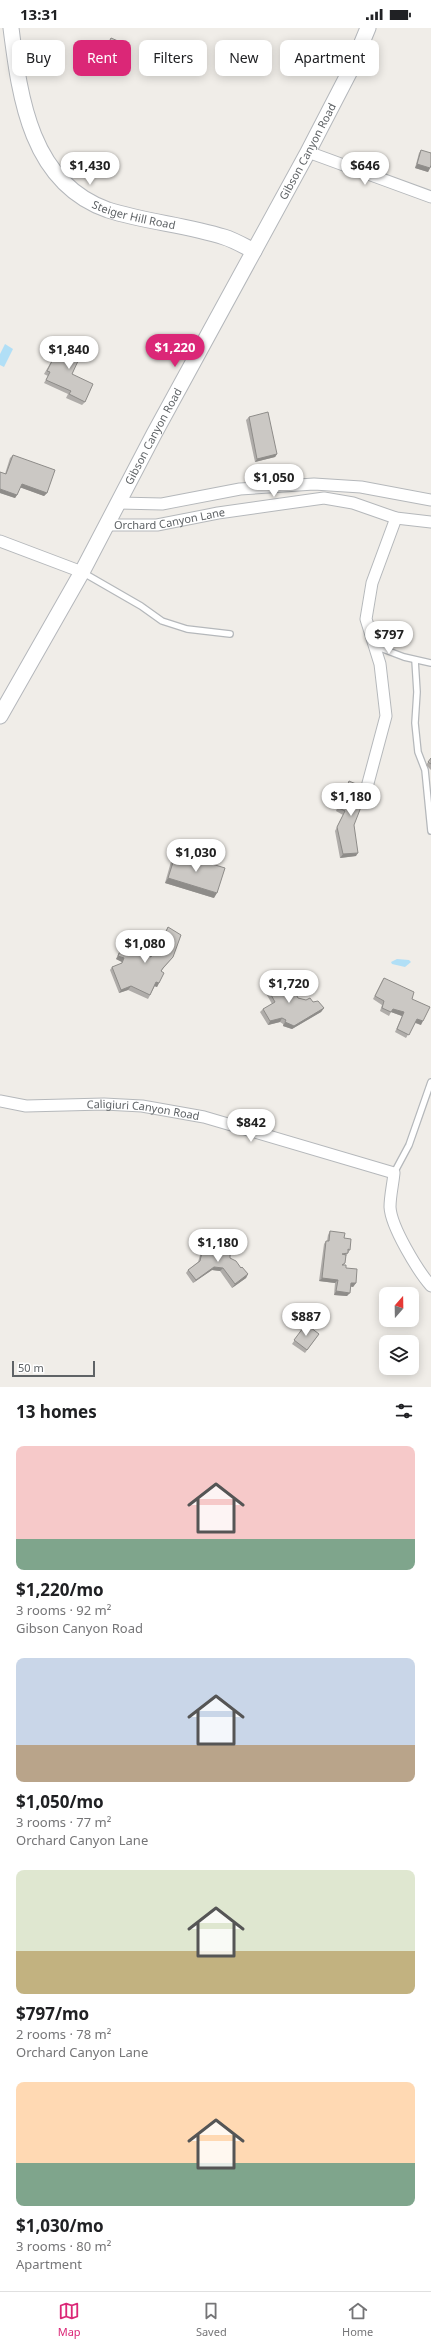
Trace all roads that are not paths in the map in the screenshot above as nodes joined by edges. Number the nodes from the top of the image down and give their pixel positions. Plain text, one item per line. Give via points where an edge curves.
1 (10, 28) edge
2 (368, 28) edge
3 (308, 152) junction
4 (431, 197) edge
5 (254, 250) junction
6 (431, 500) edge
7 (118, 503) junction
8 (396, 518) junction
9 (431, 522) edge
10 (107, 525) junction
11 (0, 541) edge
12 (82, 572) junction
13 (230, 634) dead end
14 (374, 646) junction
15 (415, 660) junction
16 (431, 664) edge
17 (0, 716) edge
18 (367, 787) edge
19 (431, 831) edge
20 (431, 1082) edge
21 (0, 1101) edge
22 (394, 1173) junction
23 (431, 1286) edge

1 - 5 main road, Steiger Hill Road via 21,94 34,137 55,173 66,186 91,203 110,210 225,237
2 - 3 main road, Gibson Canyon Road via 351,70
3 - 4 street
3 - 5 main road, Gibson Canyon Road
5 - 7 main road, Gibson Canyon Road
6 - 7 street, Orchard Canyon Lane via 361,487 314,484 240,489 162,504
7 - 10 main road, Gibson Canyon Road
8 - 9 street, Orchard Canyon Lane
8 - 10 street, Orchard Canyon Lane via 353,503 324,498 157,524
8 - 14 street via 372,583 366,619
10 - 12 main road, Gibson Canyon Road
11 - 12 street
12 - 13 lane via 162,621 187,629
12 - 17 main road, Gibson Canyon Road via 6,699
14 - 15 lane
14 - 18 street via 384,687 386,716
15 - 16 lane
15 - 19 lane via 415,723 418,752 424,770
20 - 22 lane via 409,1145
21 - 22 street, Caligiuri Canyon Road via 26,1106 134,1106 204,1117
22 - 23 street via 390,1208 404,1244 419,1272

